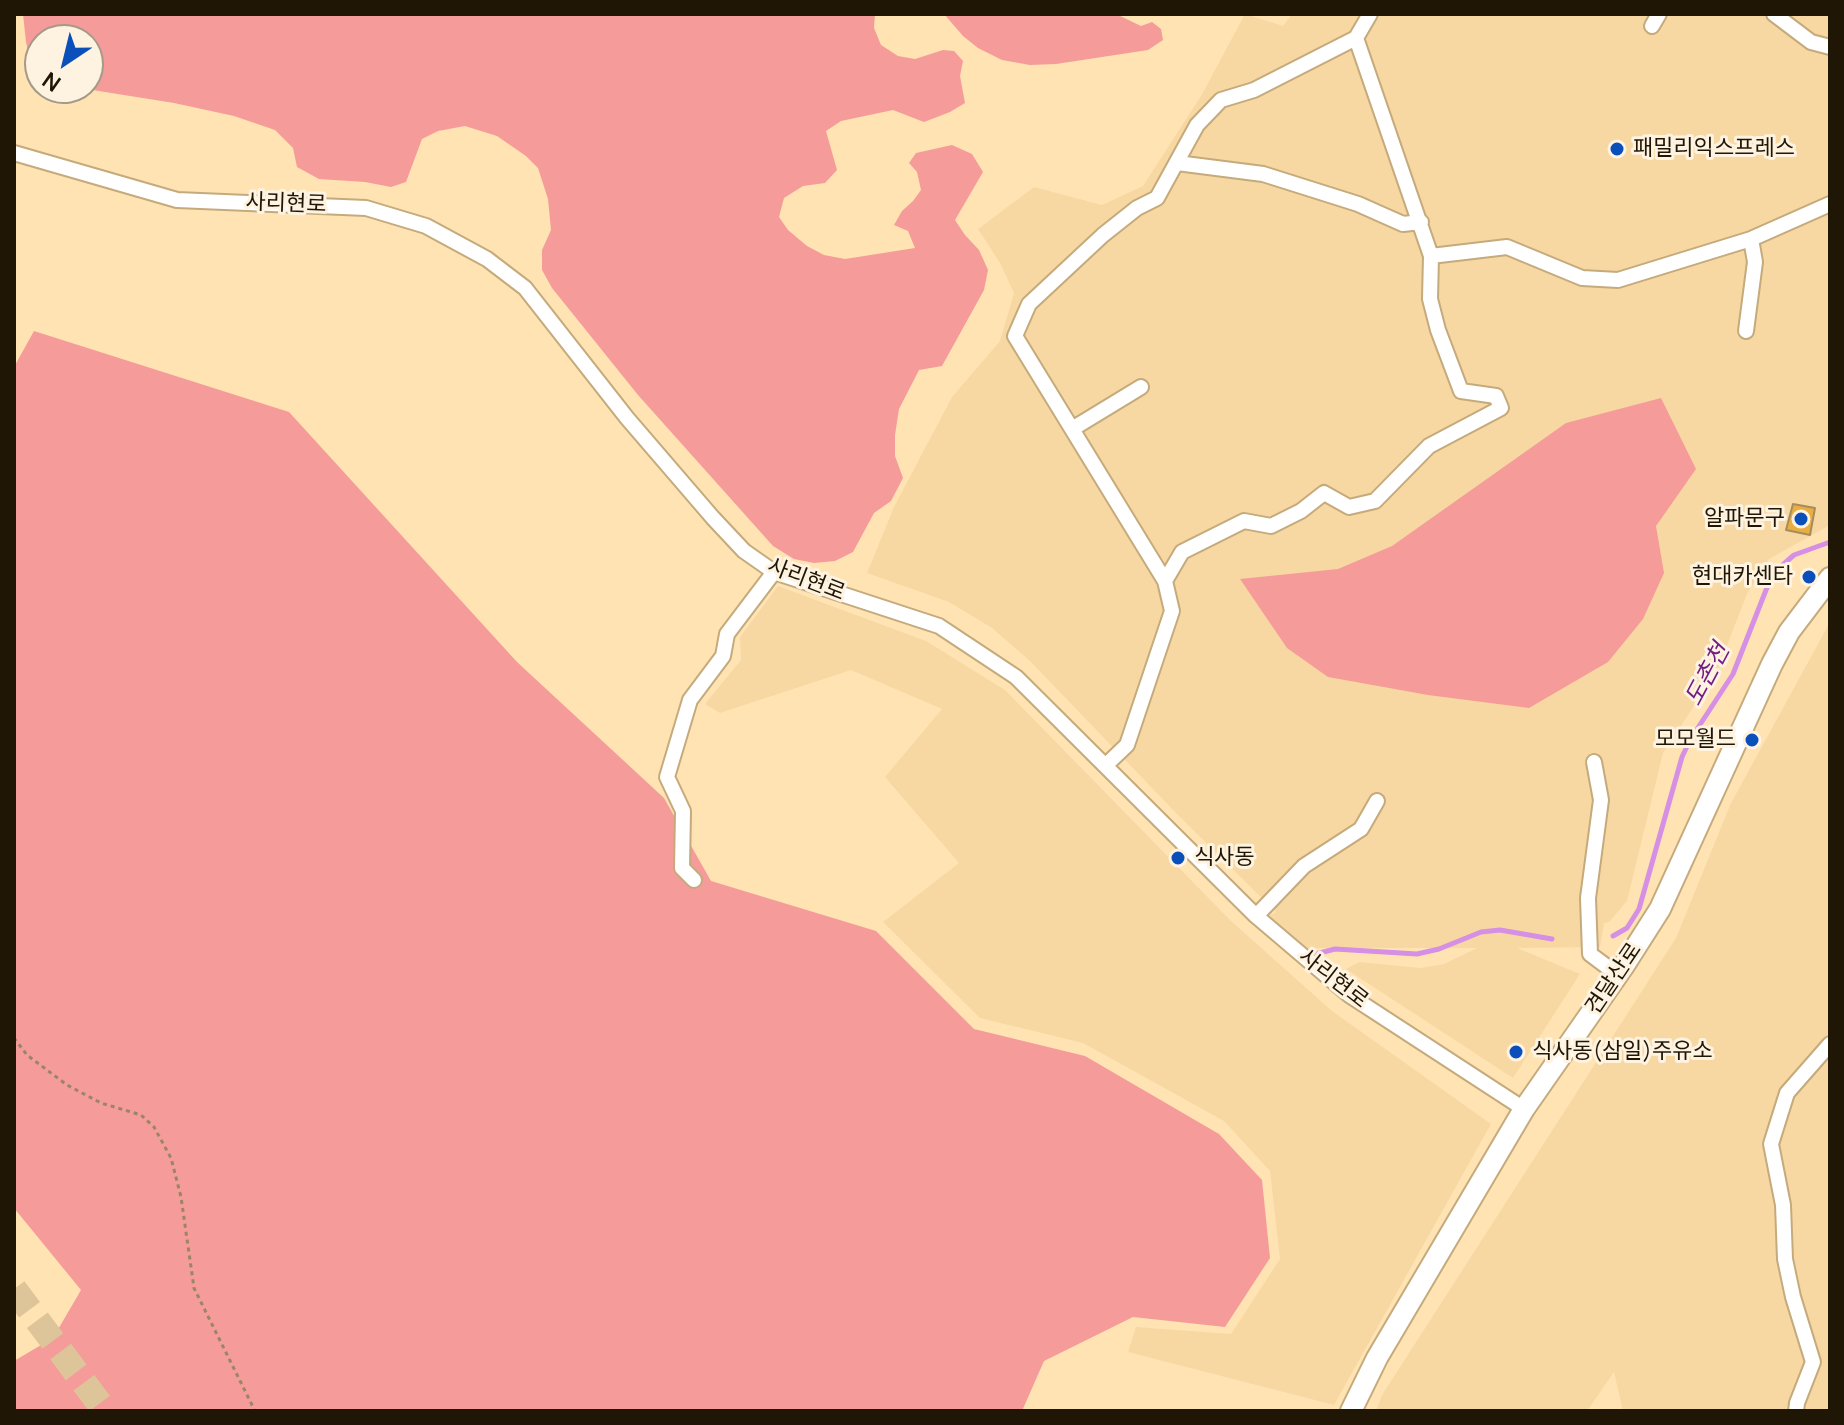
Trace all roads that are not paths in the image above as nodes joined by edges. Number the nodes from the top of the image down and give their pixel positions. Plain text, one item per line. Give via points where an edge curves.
1 (1370, 14) edge
2 (1774, 14) edge
3 (1356, 38) junction
4 (1830, 47) edge
5 (14, 153) edge
6 (1177, 163) junction
7 (1830, 204) edge
8 (1421, 222) junction
9 (1751, 239) junction
10 (1431, 256) junction
11 (1746, 331) dead end
12 (1141, 387) dead end
13 (1072, 429) junction
14 (774, 572) junction
15 (1830, 578) edge
16 (1165, 581) junction
17 (1594, 762) dead end
18 (1106, 765) junction
19 (1377, 801) dead end
20 (694, 880) dead end
21 (1256, 916) junction
22 (1618, 975) junction
23 (1830, 1044) edge
24 (1524, 1109) junction
25 (1351, 1411) edge
26 (1796, 1411) edge

1 - 3 street
2 - 4 street via 1811,42
3 - 6 street via 1254,90 1221,100 1197,125
3 - 8 street
5 - 14 street, 사리현로 via 177,200 366,208 426,226 487,259 525,288 713,518 744,551
6 - 8 street via 1263,174 1403,224
6 - 13 street via 1157,198 1103,235 1029,304 1015,336
7 - 9 street
8 - 10 street
9 - 10 street via 1618,280 1582,278 1507,247
9 - 11 street via 1755,262
10 - 16 street via 1430,299 1461,391 1496,396 1501,408 1429,446 1375,501 1349,507 1324,493 1271,526 1244,521 1182,552
12 - 13 street
13 - 16 street
14 - 18 street, 사리현로 via 939,626 1016,677
14 - 20 street via 727,634 723,656 690,700 667,777 683,811 682,868
15 - 22 street, 견달산로 via 1789,632 1660,909
16 - 18 street via 1172,611 1127,745
17 - 22 street via 1601,800 1588,898 1590,954
18 - 21 street, 사리현로
19 - 21 street via 1361,829 1304,866
21 - 24 street, 사리현로 via 1349,995
22 - 24 street, 견달산로
23 - 26 street via 1787,1093 1771,1144 1783,1205 1785,1259 1813,1362
24 - 25 street, 견달산로

